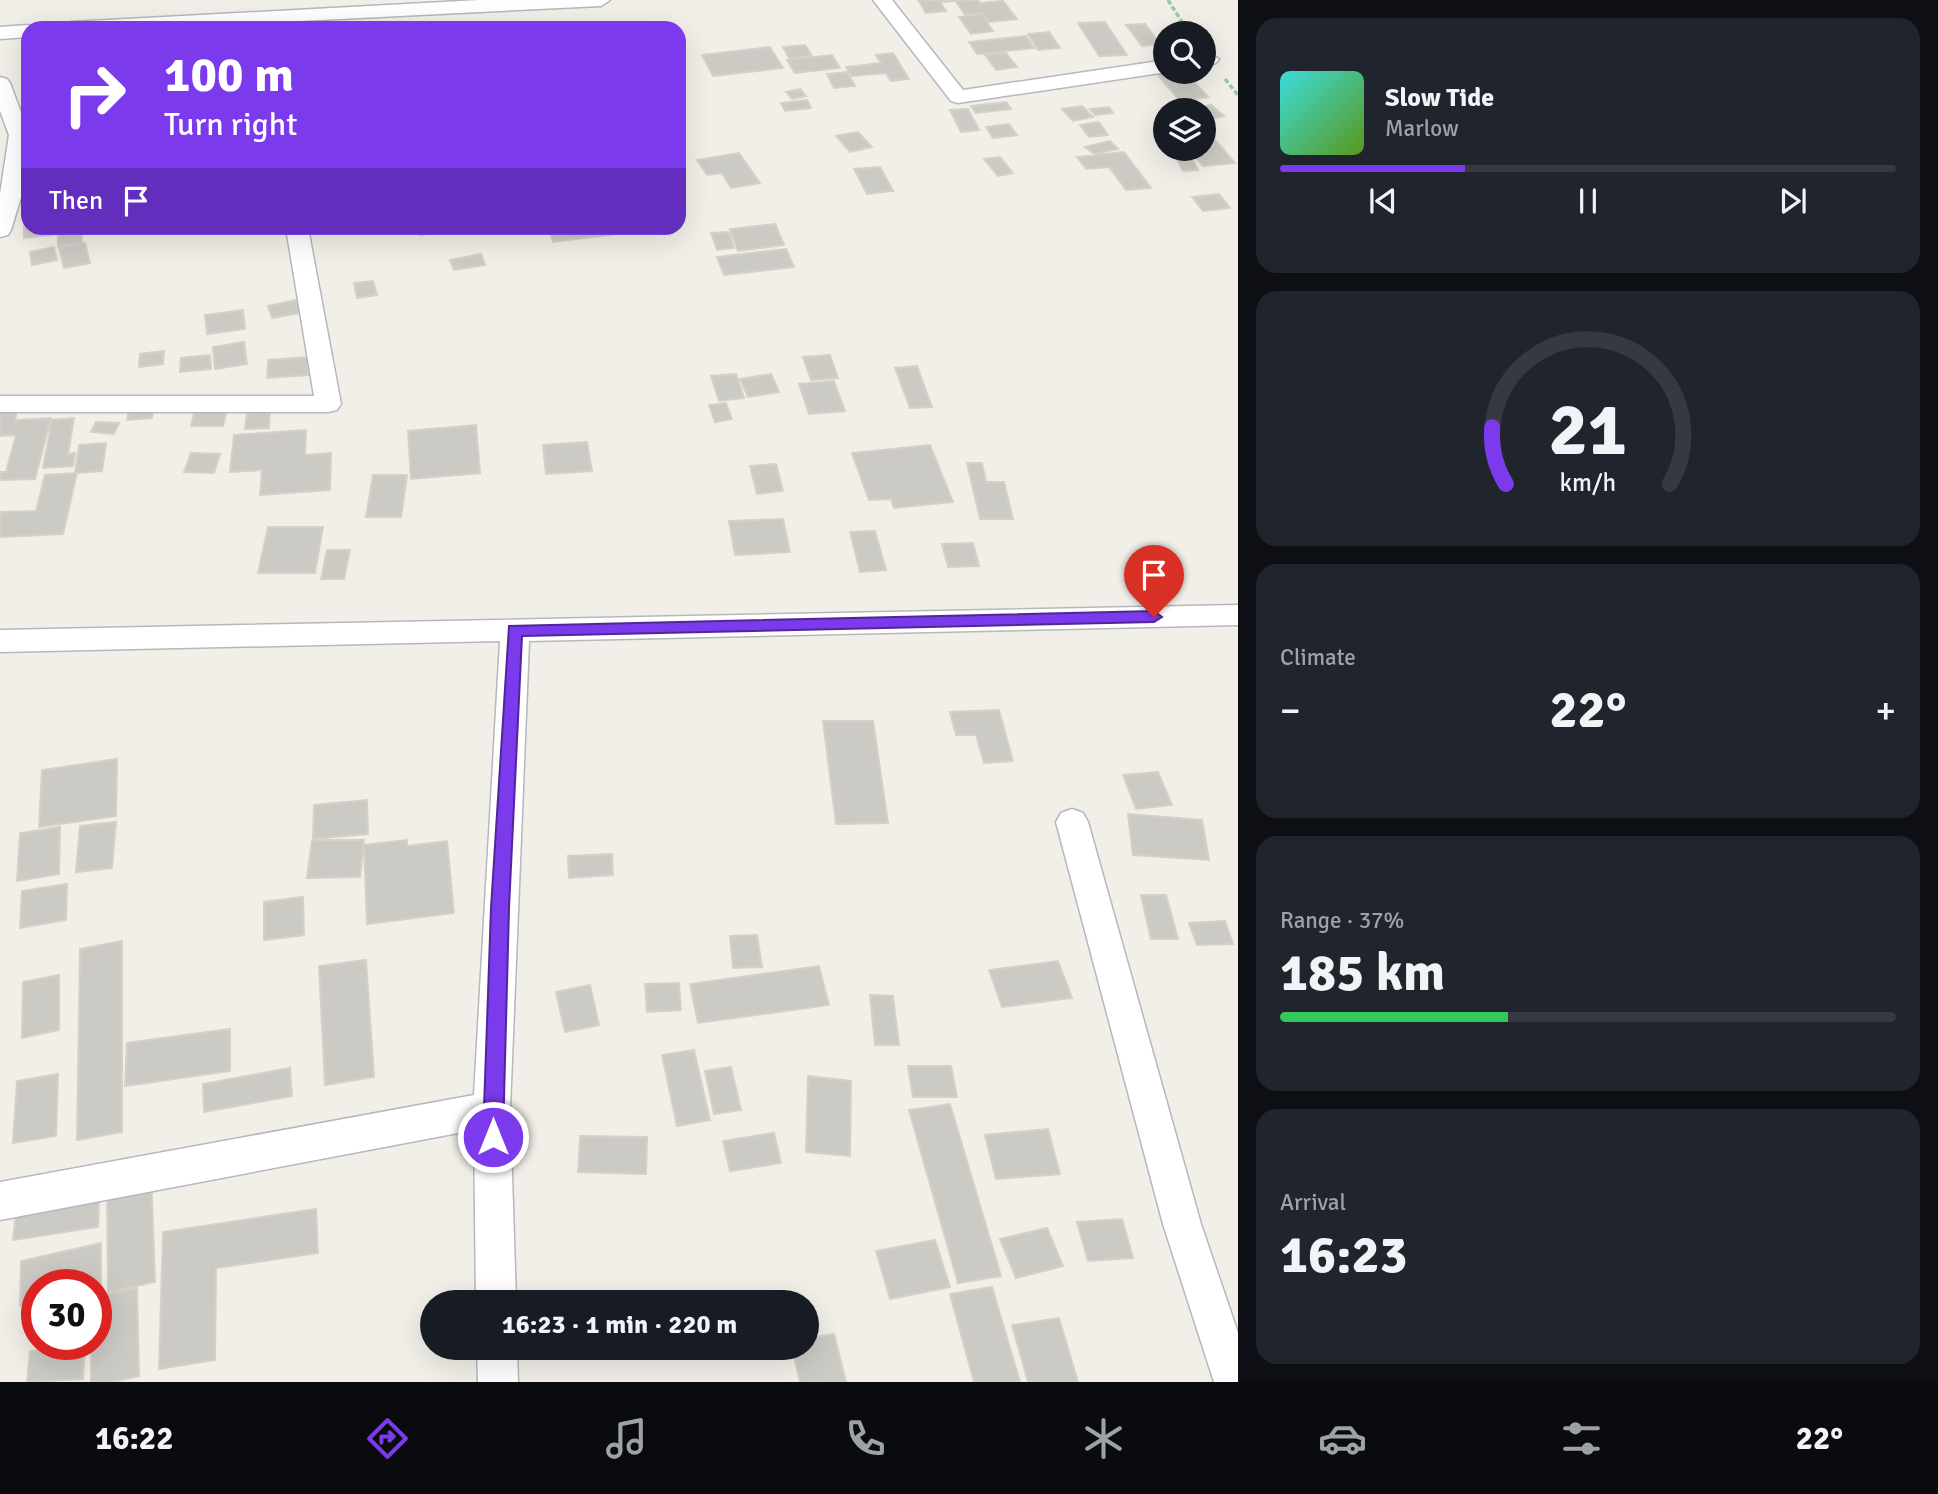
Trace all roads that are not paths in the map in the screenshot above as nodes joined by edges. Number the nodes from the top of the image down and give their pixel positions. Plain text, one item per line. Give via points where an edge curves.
1 (601, 0) edge
2 (882, 0) edge
3 (269, 21) edge
4 (21, 32) edge
5 (0, 33) edge
6 (1153, 68) edge
7 (0, 83) edge
8 (21, 228) edge
9 (0, 231) edge
10 (298, 235) edge
11 (0, 404) edge
12 (1238, 615) edge
13 (515, 630) junction
14 (0, 641) edge
15 (1072, 822) dead end
16 (492, 1109) junction
17 (0, 1200) edge
18 (496, 1290) edge
19 (497, 1360) edge
20 (498, 1382) edge
21 (1234, 1382) edge

1 - 3 street
2 - 6 street via 958,97
4 - 5 street
7 - 9 street via 19,135 11,194
8 - 9 street
10 - 11 street via 328,404
12 - 13 street
13 - 14 street
13 - 16 street
15 - 21 street via 1182,1224
16 - 17 street
16 - 18 street
19 - 20 street

